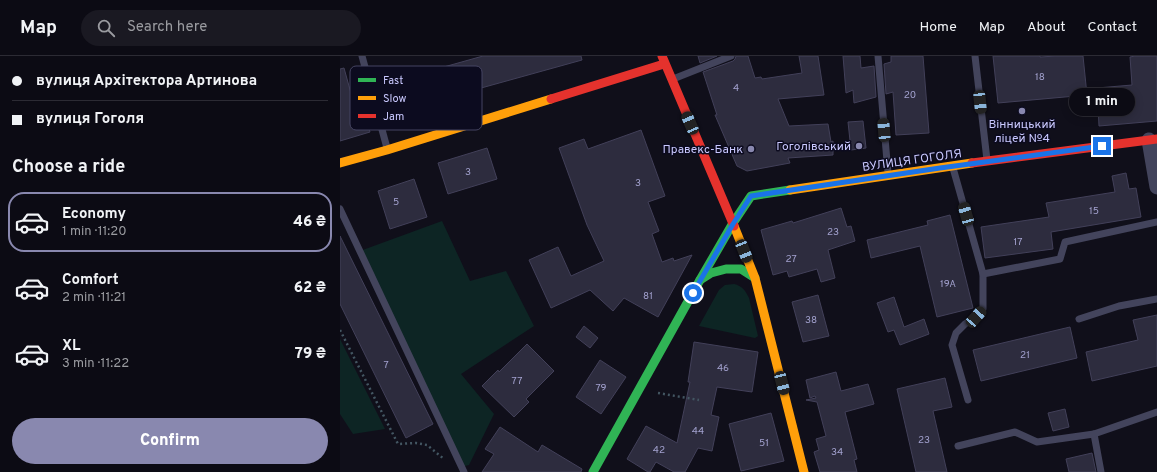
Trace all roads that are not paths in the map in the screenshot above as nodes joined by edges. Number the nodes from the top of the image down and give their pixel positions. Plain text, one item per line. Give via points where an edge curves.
1 (362, 56) edge
2 (731, 56) edge
3 (878, 56) edge
4 (975, 56) edge
5 (663, 60) edge
6 (365, 66) edge
7 (671, 80) junction
8 (482, 119) edge
9 (382, 130) edge
10 (448, 130) edge
11 (1153, 139) edge
12 (387, 150) junction
13 (987, 162) junction
14 (340, 163) edge
15 (952, 166) junction
16 (888, 175) junction
17 (1157, 187) edge
18 (340, 209) edge
19 (1157, 222) edge
20 (733, 224) junction
21 (983, 274) junction
22 (755, 278) junction
23 (700, 280) junction
24 (1157, 299) edge
25 (1079, 318) dead end
26 (968, 400) dead end
27 (1157, 412) edge
28 (1094, 434) junction
29 (958, 446) dead end
30 (464, 472) edge
31 (593, 472) edge
32 (804, 472) edge
33 (1101, 472) edge

1 - 6 lane
2 - 7 lane
3 - 16 lane
4 - 13 lane
5 - 7 street
5 - 8 street
7 - 20 street
9 - 12 lane
10 - 12 street
11 - 13 street, ВУЛИЦЯ ГОГОЛЯ
11 - 17 street
12 - 14 street
13 - 15 street, ВУЛИЦЯ ГОГОЛЯ
15 - 16 street, ВУЛИЦЯ ГОГОЛЯ
15 - 21 lane
16 - 20 street, ВУЛИЦЯ ГОГОЛЯ via 751,196
18 - 30 lane
19 - 21 lane via 1065,242 1060,259
20 - 22 street
20 - 23 street, ВУЛИЦЯ ГОГОЛЯ
21 - 26 lane via 983,309 956,333 952,345
22 - 23 street via 740,269 726,269 711,273
22 - 32 street
23 - 31 street, ВУЛИЦЯ ГОГОЛЯ
24 - 25 lane via 1119,306
27 - 28 lane
28 - 29 lane via 1037,442 1015,432
28 - 33 lane

